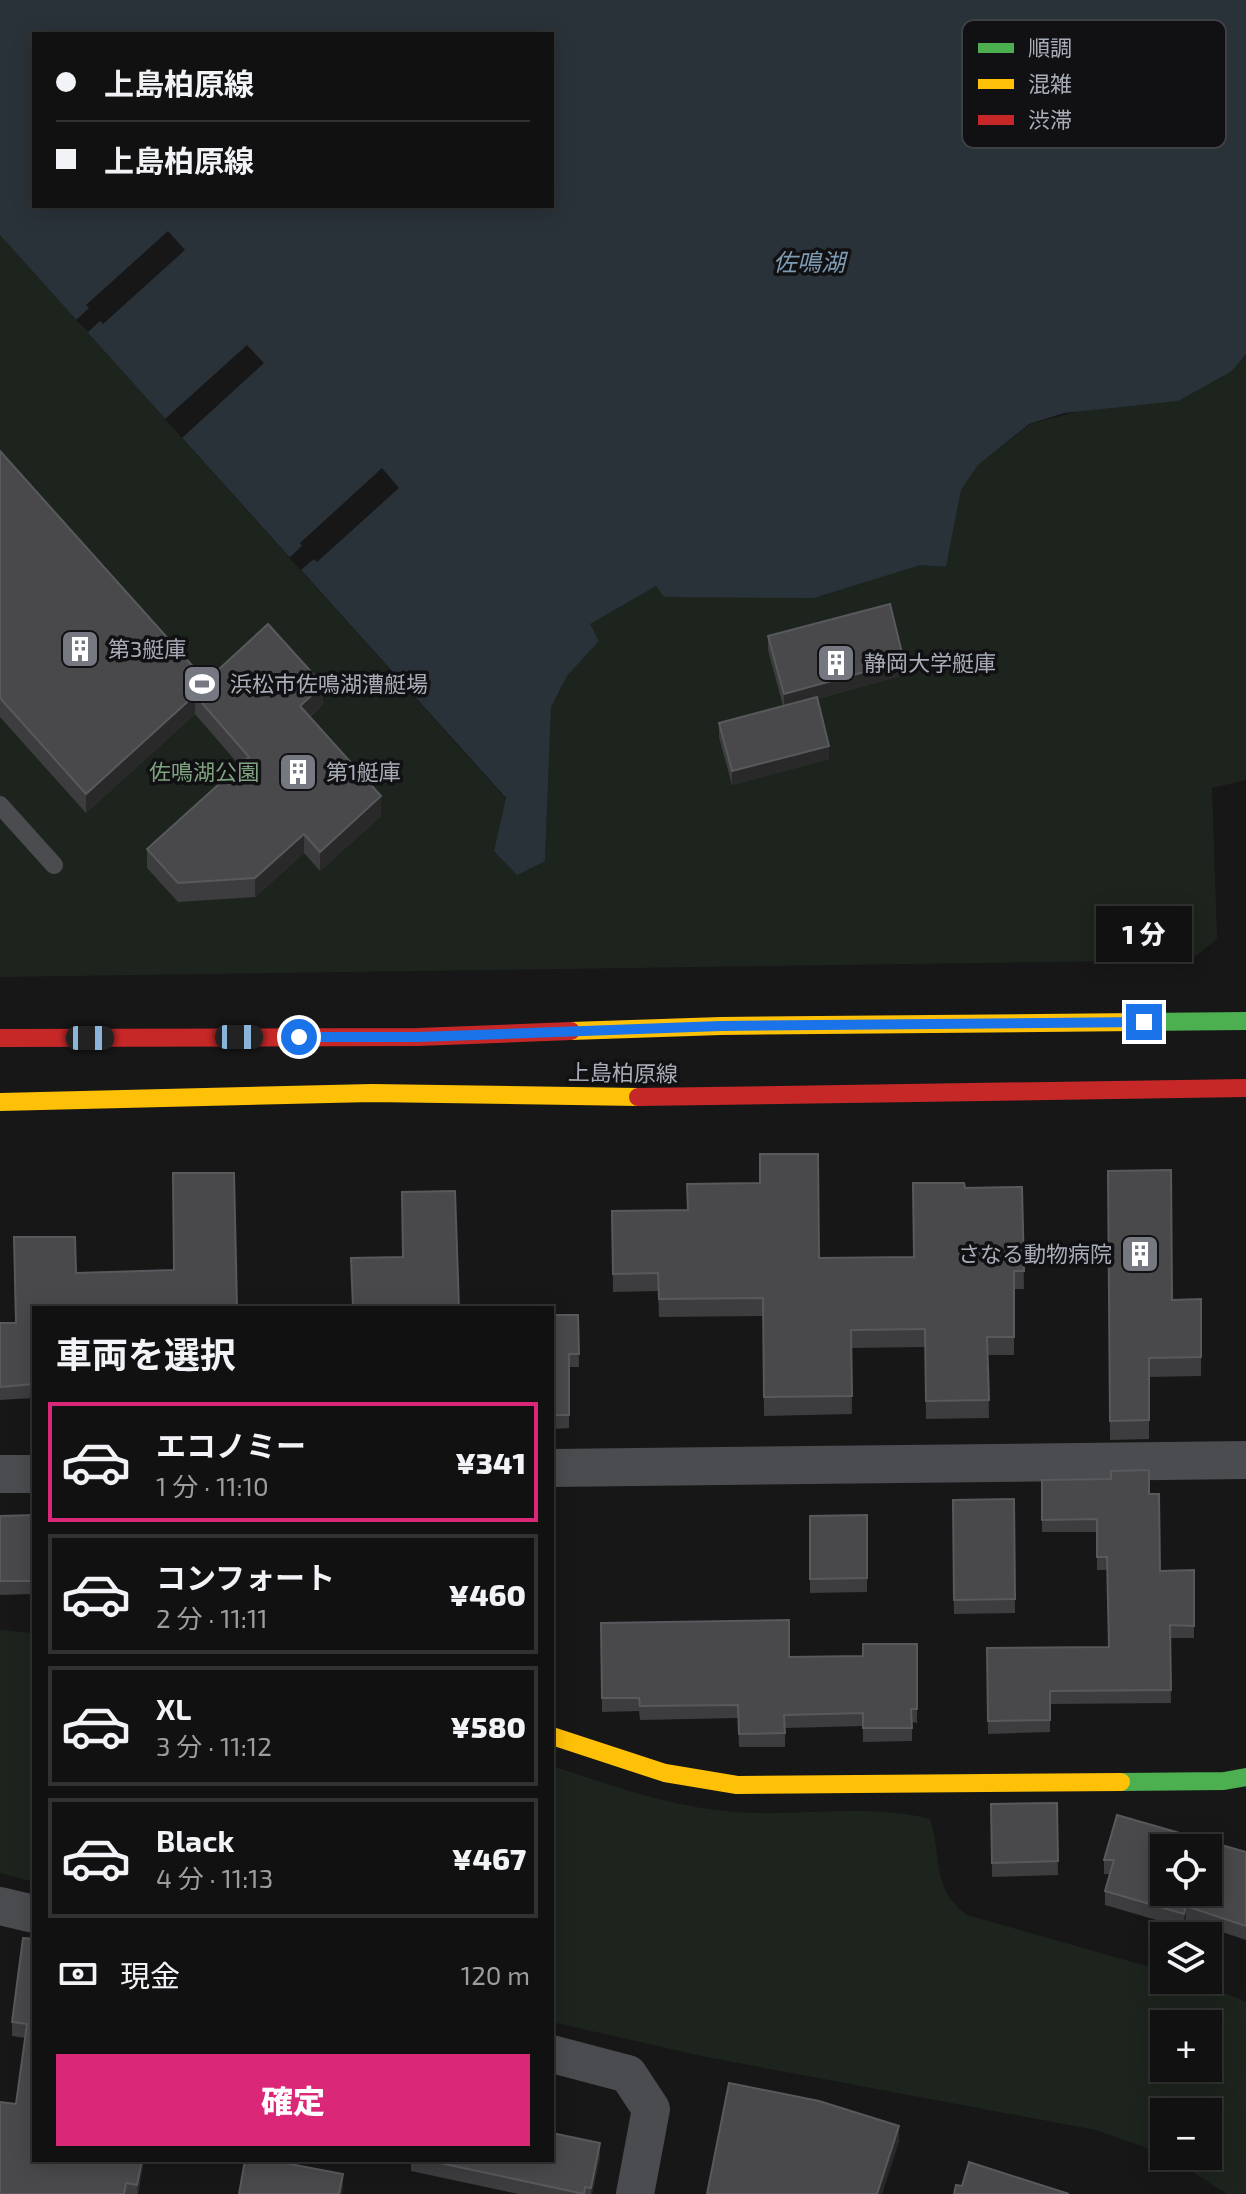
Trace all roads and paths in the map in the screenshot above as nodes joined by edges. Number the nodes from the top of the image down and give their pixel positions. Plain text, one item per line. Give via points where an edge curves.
1 (0, 805) edge
2 (54, 865) dead end
3 (1246, 1021) edge
4 (0, 1038) edge
5 (1246, 1088) edge
6 (0, 1102) edge
7 (1246, 1460) edge
8 (554, 1468) edge
9 (0, 1474) edge
10 (32, 1474) edge
11 (554, 1737) edge
12 (1246, 1777) edge
13 (0, 1906) edge
14 (32, 1914) edge
15 (554, 2055) edge
16 (635, 2194) edge

1 - 2 lane
3 - 4 street, 上島柏原線 via 721,1026 418,1037
5 - 6 street, 上島柏原線 via 685,1098 372,1093
7 - 8 street
9 - 10 street
11 - 12 street via 665,1773 737,1785
13 - 14 street
15 - 16 street via 628,2074 651,2109

